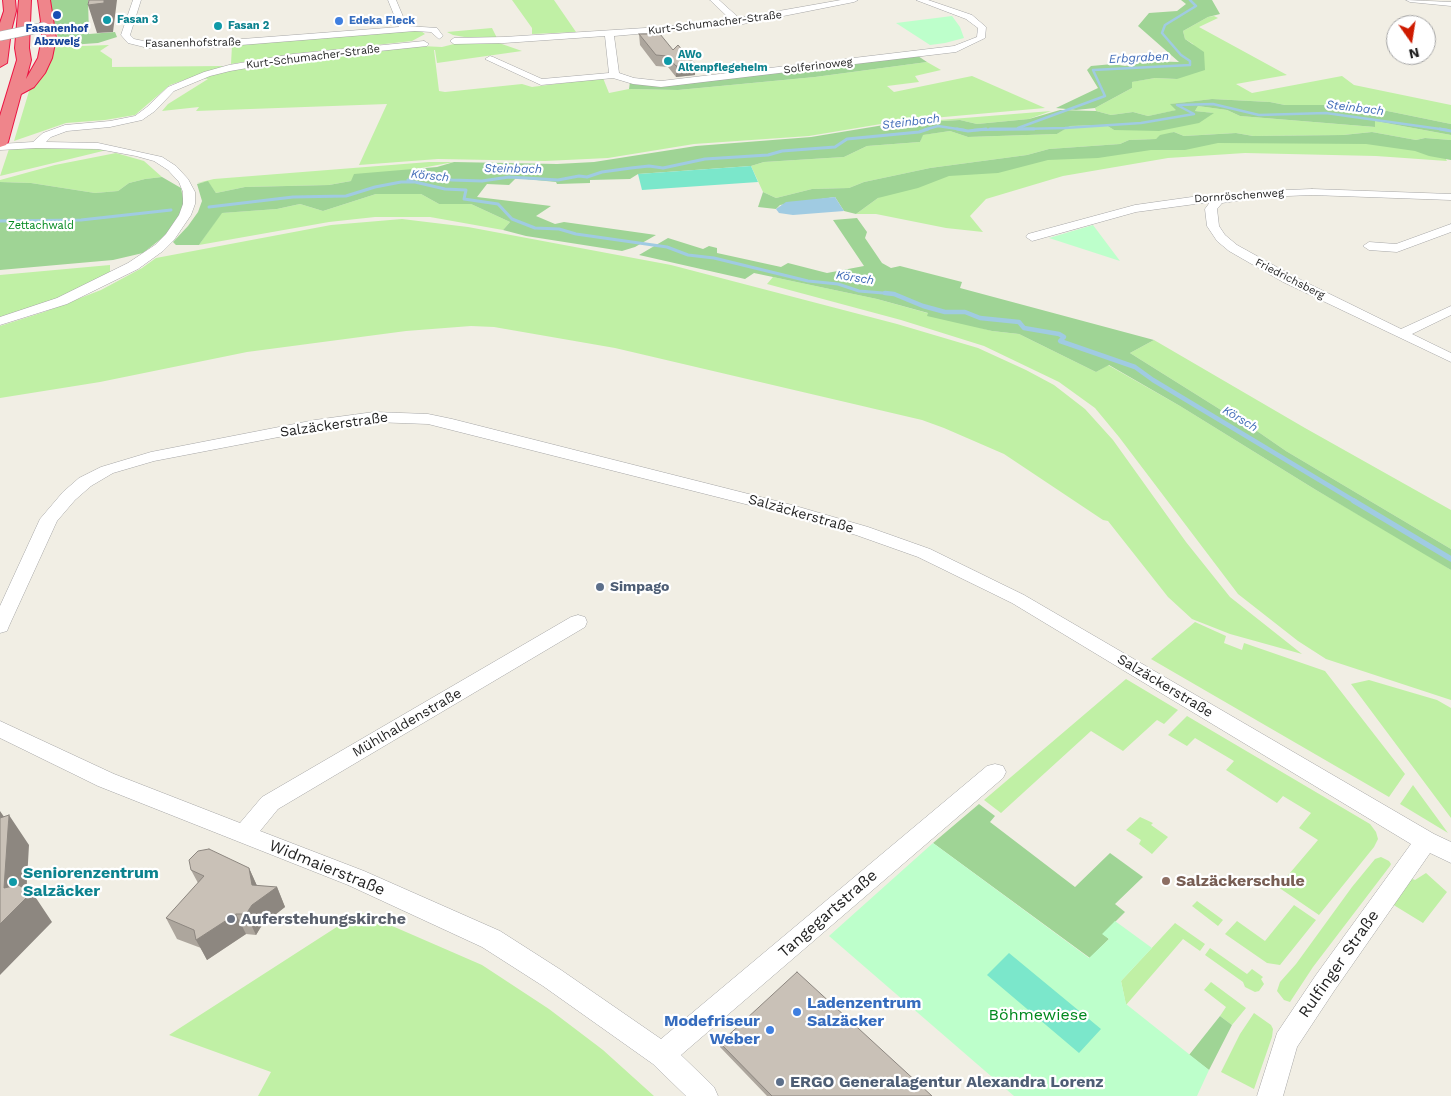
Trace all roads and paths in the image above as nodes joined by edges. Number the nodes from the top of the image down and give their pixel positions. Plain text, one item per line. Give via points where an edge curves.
1 (9, 0) edge
2 (25, 0) edge
3 (44, 0) edge
4 (137, 0) edge
5 (392, 0) edge
6 (714, 0) edge
7 (854, 0) edge
8 (920, 0) edge
9 (1410, 0) edge
10 (1451, 4) edge
11 (738, 22) junction
12 (44, 27) junction
13 (404, 29) junction
14 (609, 34) junction
15 (0, 36) edge
16 (439, 36) junction
17 (302, 37) joint
18 (424, 44) junction
19 (434, 47) dead end
20 (490, 59) dead end
21 (0, 63) edge
22 (614, 74) junction
23 (15, 92) junction
24 (1, 142) edge
25 (36, 145) junction
26 (1451, 197) edge
27 (1218, 200) junction
28 (1451, 228) edge
29 (1032, 237) dead end
30 (1369, 246) dead end
31 (1451, 310) edge
32 (0, 321) edge
33 (1401, 334) junction
34 (1451, 358) edge
35 (578, 622) dead end
36 (0, 626) edge
37 (0, 729) edge
38 (995, 772) dead end
39 (244, 834) junction
40 (1426, 841) junction
41 (1451, 853) edge
42 (662, 1055) junction
43 (705, 1096) edge
44 (1270, 1096) edge

1 - 21 highway via 10,11
2 - 23 highway via 24,60
3 - 12 highway via 48,23
4 - 17 street, Fasanenhofstraße via 125,35 137,44 206,45
5 - 13 street
6 - 11 street
7 - 11 street, Kurt-Schumacher-Straße
8 - 22 street, Solferinoweg via 969,17 982,27 981,38 956,49 681,83 648,83
9 - 10 street
11 - 14 street, Kurt-Schumacher-Straße
12 - 15 street, bridge
12 - 23 highway via 49,29 49,38 42,68 29,84
13 - 16 street, Kurt-Schumacher-Straße via 426,28
13 - 17 street, Kurt-Schumacher-Straße
14 - 16 street, Kurt-Schumacher-Straße via 451,43 450,37
14 - 22 street
16 - 18 street via 426,39
18 - 19 street
18 - 25 street, Kurt-Schumacher-Straße via 293,57 229,68 171,89 138,118 65,128 47,135
20 - 22 street via 541,82
23 - 24 highway
24 - 25 street
25 - 32 street via 98,146 158,159 184,181 189,192 189,204 170,237 133,266 62,301
26 - 27 street, Dornröschenweg via 1312,192
27 - 29 street, Dornröschenweg via 1184,200
27 - 33 street, Friedrichsberg via 1211,209 1213,226 1233,248 1288,279
28 - 30 street via 1397,248
31 - 33 street
33 - 34 street, Friedrichsberg
35 - 39 street, Mühlhaldenstraße via 270,804
36 - 40 street, Salzäckerstraße via 49,519 85,482 107,470 150,457 374,417 404,417 452,424 786,509 862,531 960,569 1018,599
37 - 39 street, Widmaierstraße via 106,780
38 - 42 street, Tangegartstraße
39 - 42 street, Widmaierstraße via 356,878 491,940 552,978
40 - 41 street, Salzäckerstraße
40 - 44 street, Rulfinger Straße via 1286,1042
42 - 43 street, Widmaierstraße

